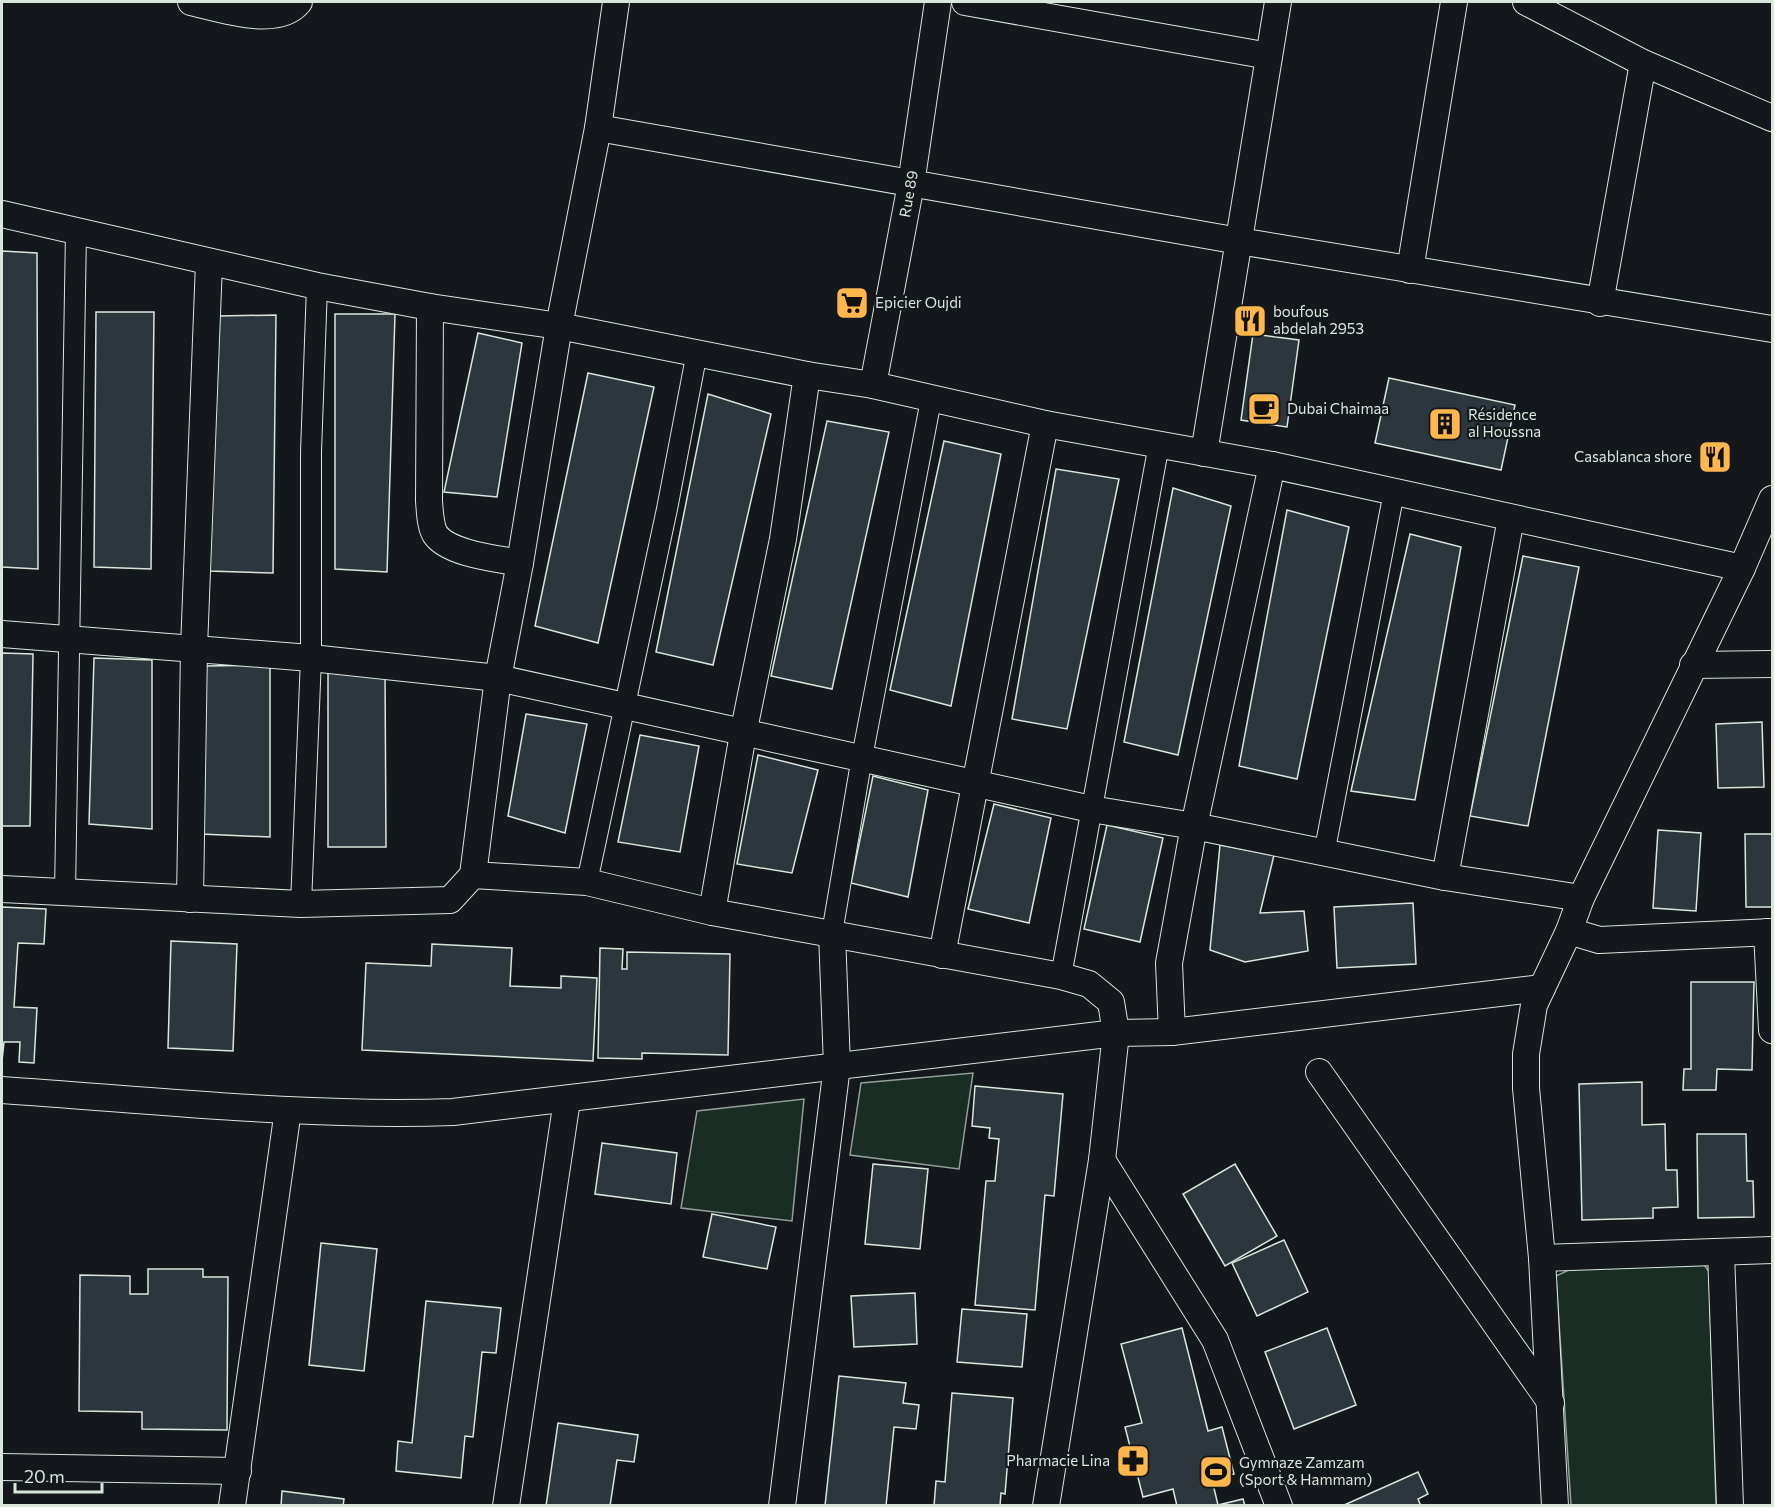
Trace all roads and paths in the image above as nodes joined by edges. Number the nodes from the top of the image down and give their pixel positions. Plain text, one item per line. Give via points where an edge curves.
1 (191, 2) edge
2 (299, 2) edge
3 (616, 2) edge
4 (938, 2) edge
5 (966, 2) edge
6 (1278, 2) edge
7 (1454, 2) edge
8 (1526, 2) edge
9 (1269, 56) junction
10 (1643, 63) junction
11 (1773, 118) edge
12 (598, 128) junction
13 (911, 184) junction
14 (2, 214) edge
15 (76, 231) junction
16 (1239, 241) junction
17 (209, 263) junction
18 (1410, 270) junction
19 (316, 286) junction
20 (1600, 303) junction
21 (430, 307) junction
22 (559, 326) junction
23 (1773, 329) edge
24 (697, 352) junction
25 (807, 375) junction
26 (873, 386) junction
27 (931, 400) junction
28 (1045, 424) junction
29 (1159, 444) junction
30 (1204, 453) junction
31 (1272, 465) junction
32 (1394, 492) junction
33 (1773, 499) edge
34 (1511, 518) junction
35 (520, 563) junction
36 (1742, 568) junction
37 (2, 634) edge
38 (69, 639) junction
39 (194, 648) junction
40 (311, 658) junction
41 (1773, 664) edge
42 (1693, 665) junction
43 (498, 678) junction
44 (625, 707) junction
45 (743, 734) junction
46 (862, 757) junction
47 (976, 782) junction
48 (1091, 809) junction
49 (1194, 826) junction
50 (1324, 854) junction
51 (473, 875) junction
52 (1445, 877) junction
53 (587, 882) junction
54 (2, 889) edge
55 (65, 893) junction
56 (1581, 898) junction
57 (190, 899) junction
58 (300, 904) junction
59 (712, 912) junction
60 (1569, 931) junction
61 (1770, 932) edge
62 (832, 933) junction
63 (942, 955) junction
64 (1061, 976) junction
65 (1542, 988) junction
66 (1773, 1030) edge
67 (1172, 1032) junction
68 (1116, 1033) junction
69 (837, 1066) junction
70 (1319, 1072) dead end
71 (2, 1090) edge
72 (567, 1100) junction
73 (288, 1110) junction
74 (1102, 1160) junction
75 (1773, 1250) edge
76 (1721, 1252) junction
77 (1542, 1258) junction
78 (1551, 1404) junction
79 (2, 1467) edge
80 (238, 1471) junction
81 (232, 1506) edge
82 (506, 1506) edge
83 (782, 1506) edge
84 (1046, 1506) edge
85 (1279, 1506) edge
86 (1556, 1506) edge
87 (1730, 1506) edge

1 - 2 street via 261,15 276,14
3 - 12 street
4 - 13 street, Rue 89
5 - 9 street
6 - 9 street
7 - 18 street
8 - 10 street
9 - 16 street
10 - 11 street
10 - 20 street
12 - 13 street
12 - 22 street
13 - 16 street
13 - 26 street, Rue 89
14 - 15 street
15 - 17 street
15 - 38 street
16 - 18 street
16 - 30 street
17 - 19 street
17 - 39 street
18 - 20 street
19 - 21 street
19 - 40 street
20 - 23 street
21 - 22 street
21 - 35 street via 432,527 441,540 457,549
22 - 24 street
22 - 35 street
24 - 25 street
24 - 44 street
25 - 26 street
25 - 45 street via 783,539
26 - 27 street
27 - 28 street
27 - 46 street
28 - 29 street
28 - 47 street
29 - 30 street
29 - 48 street
30 - 31 street
31 - 32 street
31 - 49 street
32 - 34 street
32 - 50 street
33 - 36 street
34 - 36 street
34 - 52 street
35 - 43 street
36 - 42 street
37 - 38 street
38 - 39 street
38 - 55 street
39 - 40 street
39 - 57 street
40 - 43 street
40 - 58 street
41 - 42 street
42 - 56 street
43 - 44 street
43 - 51 street
44 - 45 street
44 - 53 street
45 - 46 street
45 - 59 street
46 - 47 street
46 - 62 street
47 - 48 street
47 - 63 street
48 - 49 street
48 - 64 street
49 - 50 street
49 - 67 street via 1169,963
50 - 52 street
51 - 53 street
51 - 58 street via 450,900
52 - 56 street
53 - 59 street
54 - 55 street
55 - 57 street
56 - 60 street
57 - 58 street
59 - 62 street
60 - 61 street via 1599,940
60 - 65 street
61 - 66 street
62 - 63 street
62 - 69 street
63 - 64 street
64 - 68 street via 1089,984 1110,1002
65 - 67 street
65 - 77 street via 1534,1005 1526,1054
67 - 68 street
68 - 69 street
68 - 74 street
69 - 72 street
69 - 83 street
70 - 78 street
71 - 73 street
72 - 73 street via 453,1112
72 - 82 street
73 - 80 street
74 - 84 street
74 - 85 street via 1215,1340
75 - 76 street
76 - 77 street
76 - 87 street
77 - 78 street
78 - 86 street
79 - 80 street
80 - 81 street

